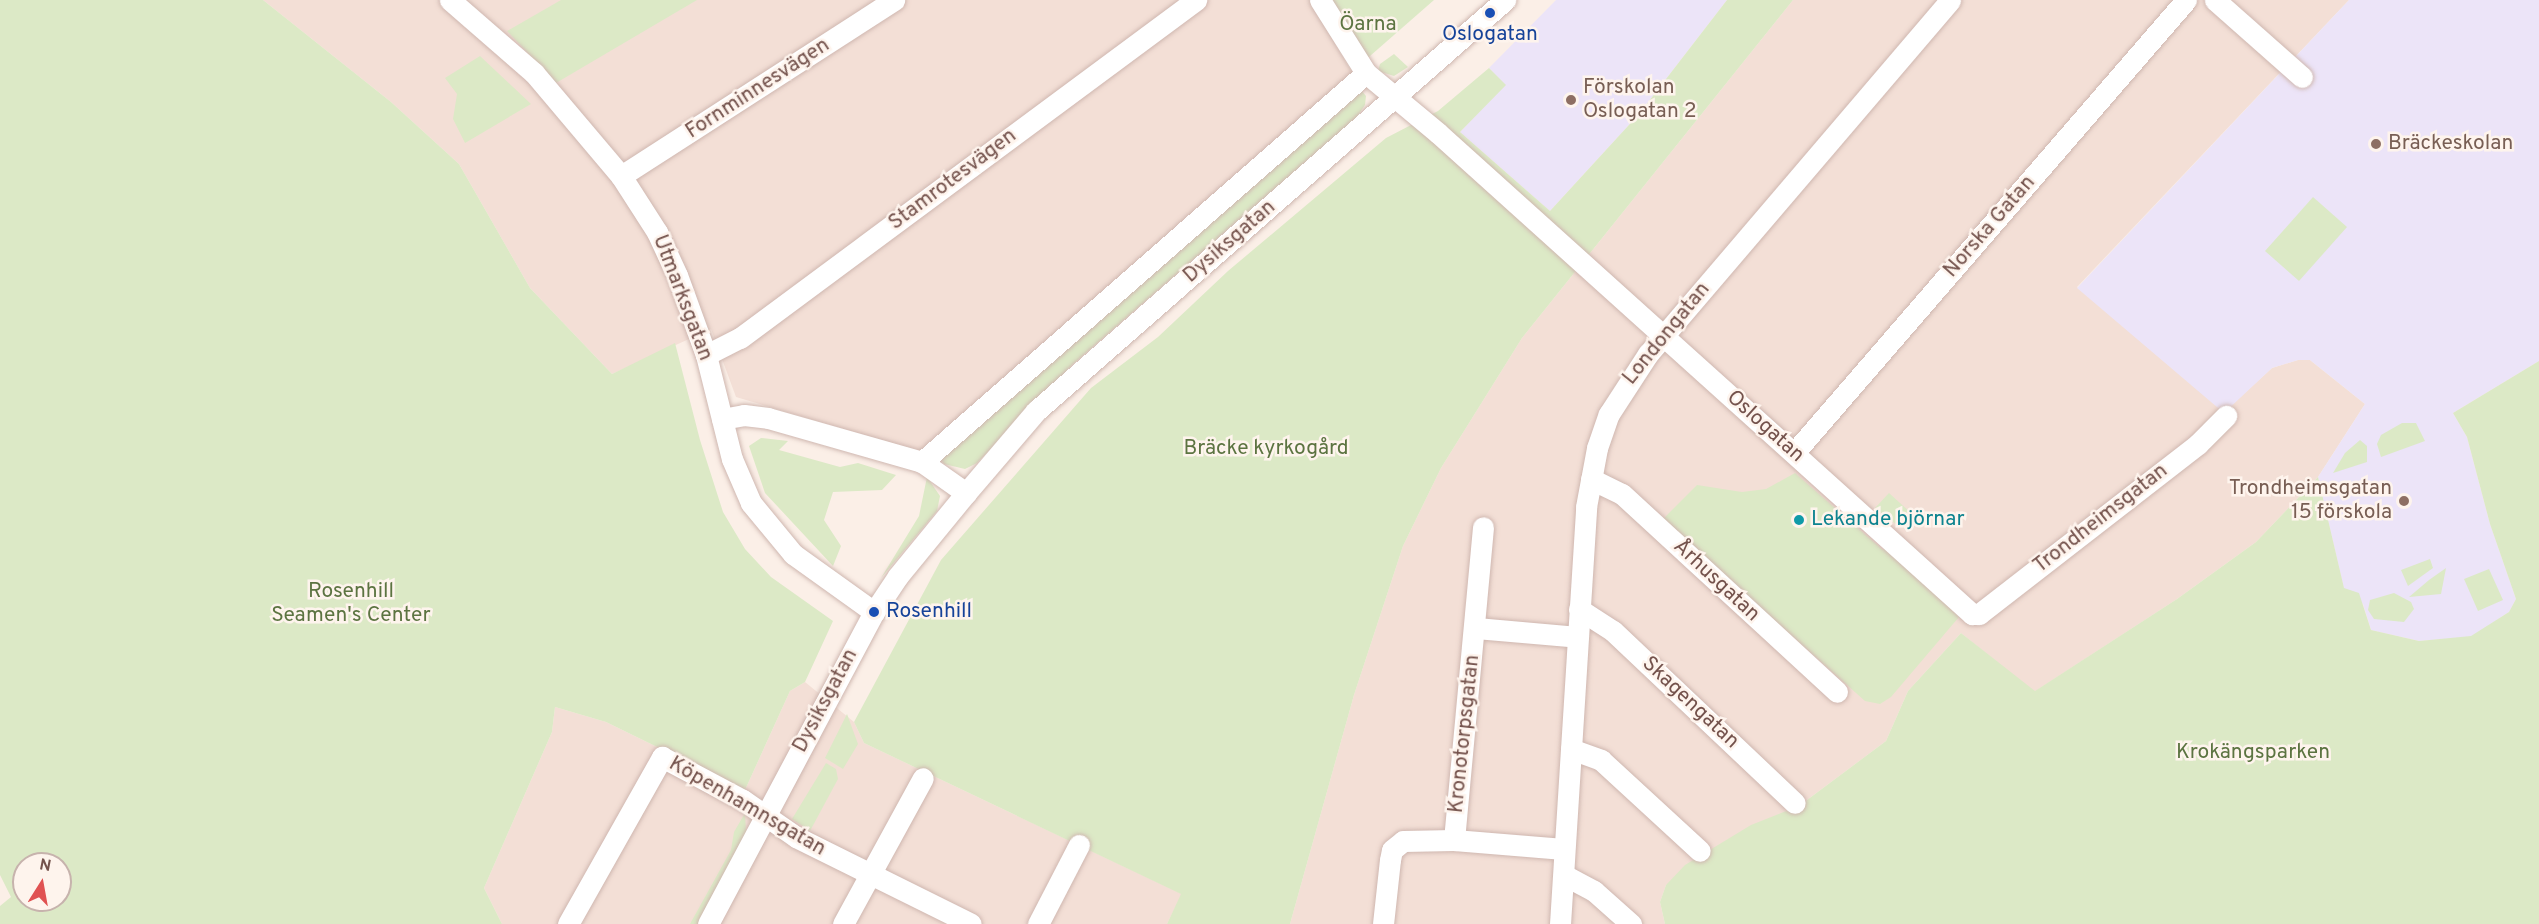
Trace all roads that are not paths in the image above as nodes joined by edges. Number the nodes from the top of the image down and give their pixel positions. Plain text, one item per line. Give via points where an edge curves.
1 (450, 0) edge
2 (894, 0) edge
3 (1196, 0) edge
4 (1320, 0) edge
5 (1505, 0) edge
6 (1950, 0) edge
7 (2186, 0) edge
8 (2216, 0) edge
9 (1366, 73) junction
10 (2302, 76) dead end
11 (1396, 97) junction
12 (621, 176) junction
13 (1663, 337) junction
14 (706, 355) junction
15 (2226, 416) dead end
16 (722, 419) junction
17 (1794, 453) junction
18 (922, 462) junction
19 (1591, 479) junction
20 (966, 493) junction
21 (1484, 527) dead end
22 (1579, 609) junction
23 (874, 612) junction
24 (1972, 614) joint
25 (1476, 628) junction
26 (1578, 637) junction
27 (1837, 692) dead end
28 (1572, 749) junction
29 (923, 778) dead end
30 (1795, 803) dead end
31 (766, 816) junction
32 (1454, 840) junction
33 (1079, 845) dead end
34 (1564, 849) junction
35 (1700, 851) dead end
36 (870, 875) junction
37 (1564, 875) junction
38 (568, 924) edge
39 (708, 924) edge
40 (843, 924) edge
41 (971, 924) edge
42 (1038, 924) edge
43 (1383, 924) edge
44 (1560, 924) edge
45 (1631, 924) edge

1 - 12 street, Utmarksgatan via 534,73
2 - 12 street, Fornminnesvägen
3 - 14 street, Stamrotesvägen via 740,338
4 - 9 street, Oslogatan
5 - 11 street, Dysiksgatan
6 - 13 street, Londongatan
7 - 17 street, Norska Gatan
8 - 10 street
9 - 11 street, Oslogatan
9 - 18 street, Dysiksgatan
11 - 13 street, Oslogatan
11 - 20 street, Dysiksgatan via 1036,411
12 - 14 street, Utmarksgatan via 667,251
13 - 17 street, Oslogatan
13 - 19 street, Londongatan via 1623,387 1609,414
14 - 16 street, Utmarksgatan
15 - 24 street, Trondheimsgatan via 2198,444 1979,614
16 - 18 street via 744,415 768,418
16 - 23 street, Utmarksgatan via 741,484 769,528 815,573
17 - 24 street, Oslogatan
18 - 20 street
19 - 22 street, Londongatan
19 - 27 street, Århusgatan via 1622,494
20 - 23 street, Dysiksgatan via 898,576
21 - 25 street, Kronotorpsgatan
22 - 26 street, Londongatan
22 - 30 street, Skagengatan via 1613,631
23 - 31 street, Dysiksgatan
25 - 26 street, Kronotorpsgatan
25 - 32 street, Kronotorpsgatan
26 - 28 street, Londongatan
28 - 34 street, Londongatan
28 - 35 street via 1601,760
29 - 36 street
31 - 36 street, Köpenhamnsgatan via 796,837
31 - 38 street, Köpenhamnsgatan via 662,757
31 - 39 street, Dysiksgatan
32 - 34 street
32 - 43 street via 1414,839 1397,844 1390,860
33 - 42 street
34 - 37 street, Londongatan
36 - 40 street
36 - 41 street, Köpenhamnsgatan
37 - 44 street, Londongatan
37 - 45 street via 1594,891

